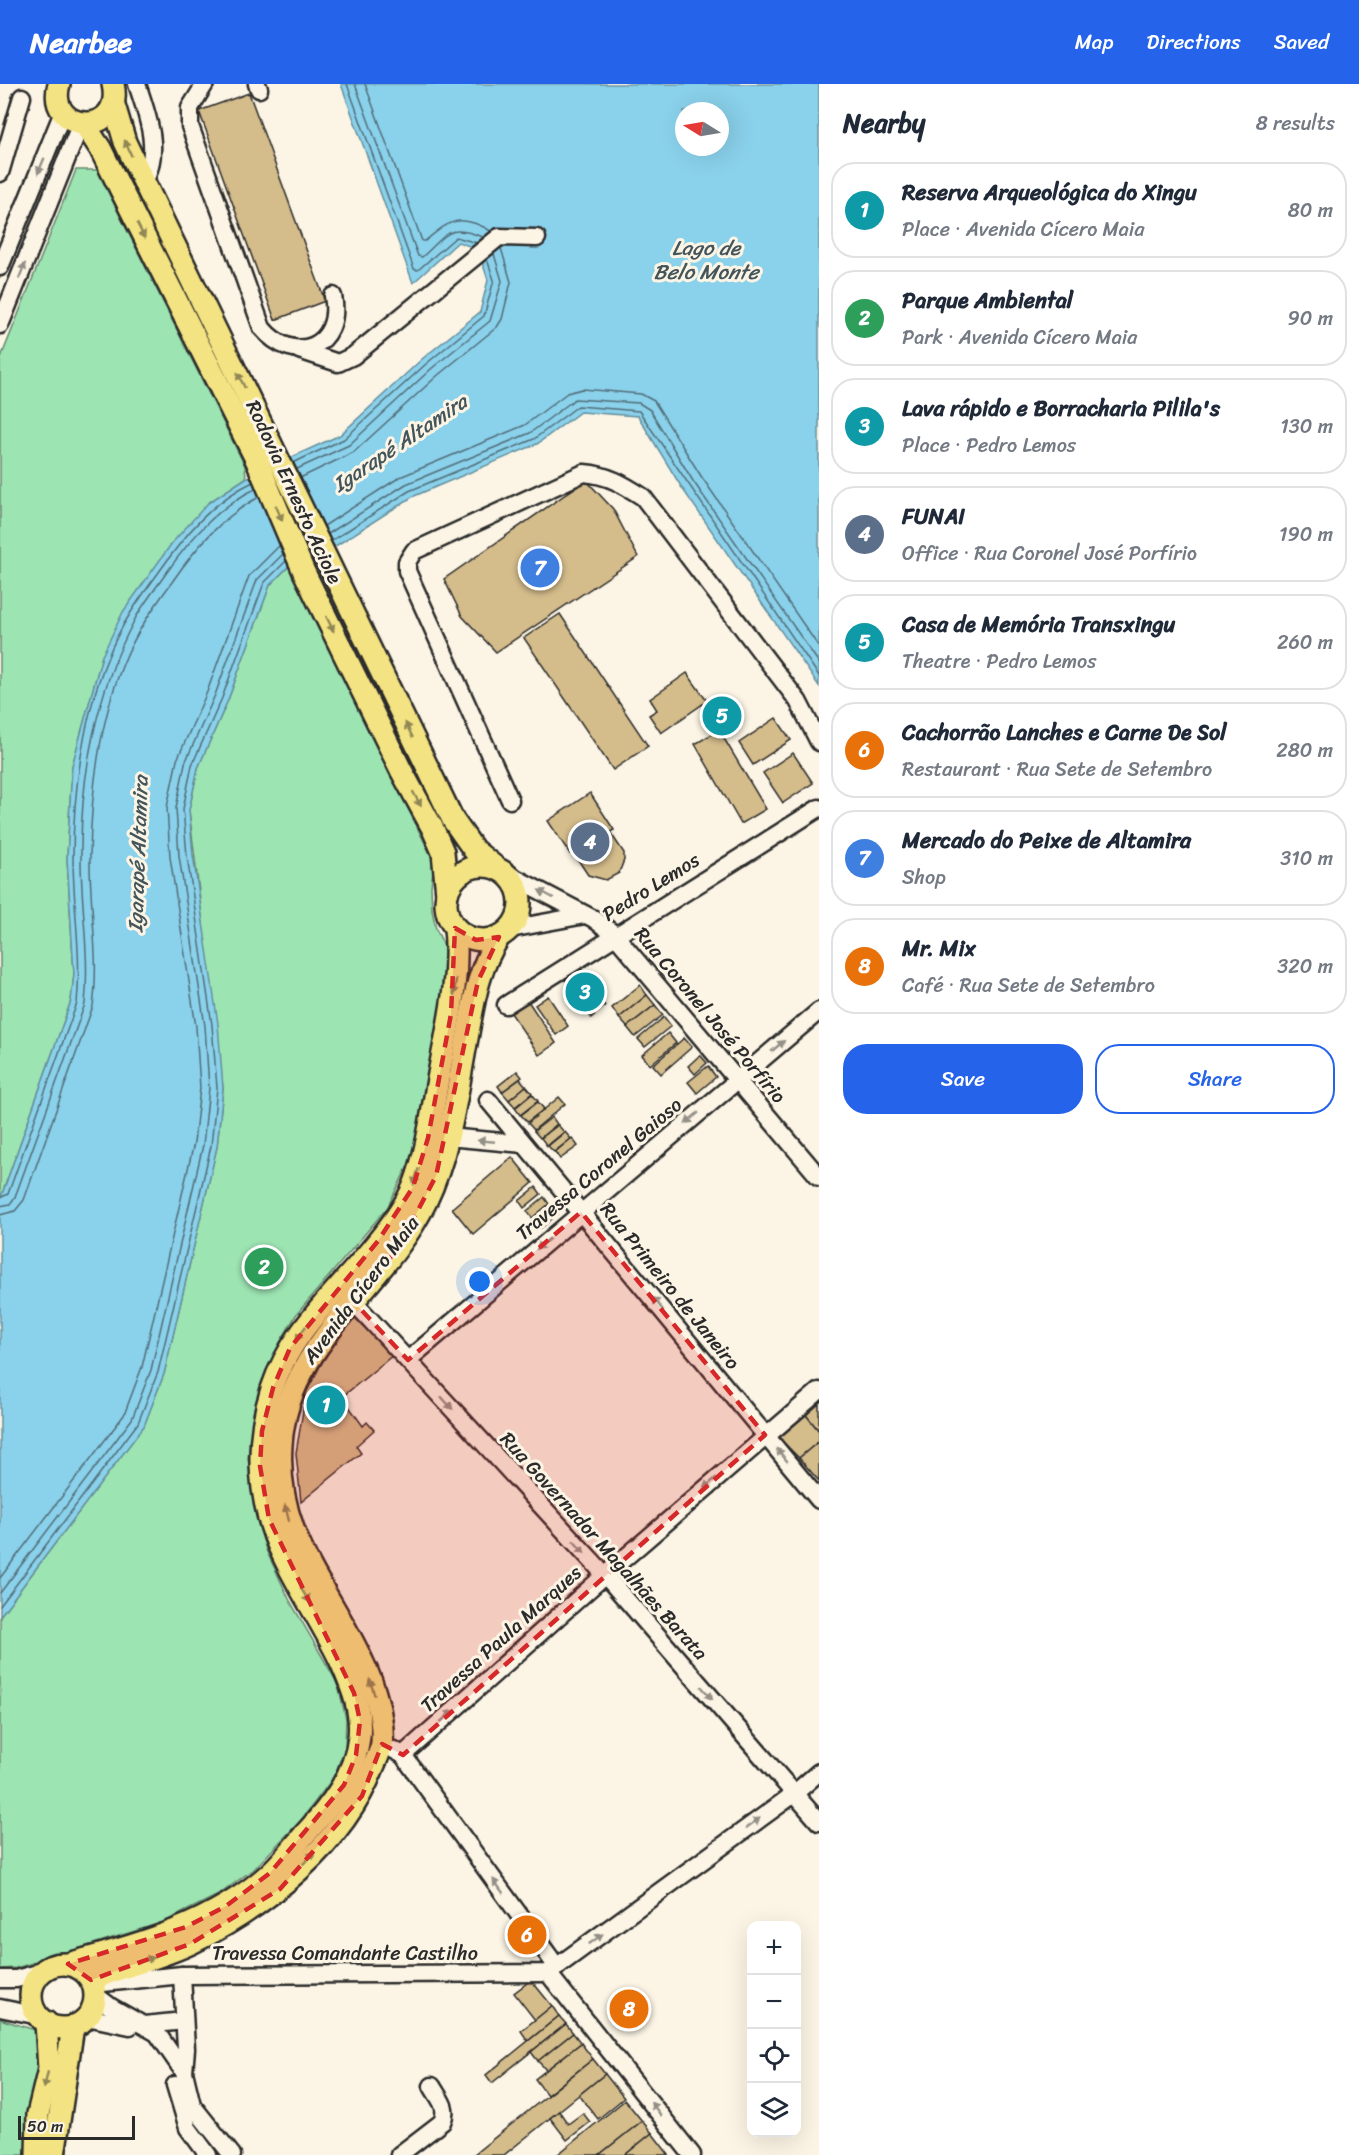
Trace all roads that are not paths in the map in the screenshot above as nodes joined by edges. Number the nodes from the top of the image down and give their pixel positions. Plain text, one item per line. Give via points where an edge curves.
1 (59, 84) edge
2 (137, 84) edge
3 (204, 84) edge
4 (114, 94) edge
5 (22, 97) dead end
6 (76, 120) junction
7 (0, 173) edge
8 (144, 182) junction
9 (537, 238) dead end
10 (0, 267) edge
11 (333, 296) dead end
12 (0, 325) edge
13 (296, 349) junction
14 (819, 742) edge
15 (510, 800) dead end
16 (819, 808) edge
17 (500, 870) junction
18 (447, 894) junction
19 (585, 915) junction
20 (455, 928) junction
21 (505, 933) junction
22 (614, 934) junction
23 (506, 1005) dead end
24 (819, 1011) edge
25 (737, 1080) junction
26 (488, 1100) dead end
27 (448, 1137) junction
28 (524, 1144) junction
29 (819, 1177) edge
30 (581, 1212) junction
31 (353, 1301) junction
32 (408, 1360) junction
33 (819, 1391) edge
34 (765, 1435) junction
35 (819, 1500) edge
36 (605, 1575) junction
37 (382, 1744) junction
38 (403, 1755) junction
39 (819, 1772) edge
40 (794, 1794) junction
41 (819, 1822) edge
42 (68, 1964) junction
43 (553, 1970) junction
44 (42, 1972) junction
45 (182, 1975) junction
46 (0, 1979) edge
47 (93, 1986) junction
48 (0, 2008) edge
49 (42, 2019) junction
50 (80, 2021) junction
51 (184, 2021) junction
52 (145, 2025) junction
53 (184, 2072) junction
54 (432, 2086) dead end
55 (37, 2155) edge
56 (54, 2155) edge
57 (208, 2155) edge
58 (232, 2155) edge
59 (399, 2155) edge
60 (692, 2155) edge

1 - 6 main road via 57,100
2 - 8 street via 154,148 152,166
3 - 13 street via 190,108 190,126 262,328 282,346
4 - 6 main road via 102,119
8 -> 4 main road, Rodovia Ernesto Aciole via 125,142
5 - 7 street
6 -> 10 street
12 -> 6 street
6 -> 18 main road, Rodovia Ernesto Aciole via 100,148 256,459 304,572 433,829 443,852
17 -> 8 main road, Rodovia Ernesto Aciole via 474,850 453,820
9 - 13 street via 499,237 353,356 338,363
11 - 13 street via 334,324 327,336 314,347
14 - 15 street via 798,701 643,497 620,481 584,472 414,551 407,562 407,571
16 - 22 street, Pedro Lemos
17 - 18 main road via 471,867 460,873
19 -> 17 street, Rua Coronel José Porfírio
17 - 21 main road via 519,894 517,918
18 - 20 main road via 448,918
19 - 21 street
19 - 22 street, Rua Coronel José Porfírio
20 - 21 main road via 476,940
20 -> 42 main road, Avenida Cícero Maia via 458,953 451,1014 428,1138 413,1187 378,1241 290,1348 273,1388 262,1431 260,1466 269,1520 282,1554 354,1693 359,1739 344,1785 270,1873 226,1906 186,1927
21 - 27 main road, Avenida Cícero Maia via 490,950 478,981
22 - 23 street, Pedro Lemos
22 - 25 street, Rua Coronel José Porfírio
25 -> 24 street, Travessa Coronel Gaioso
25 - 29 street, Rua Coronel José Porfírio
25 -> 30 street, Travessa Coronel Gaioso
26 - 28 street, Rua Primeiro de Janeiro
28 -> 27 street
27 - 31 main road, Avenida Cícero Maia via 436,1176 413,1225
28 - 30 street, Rua Primeiro de Janeiro
30 -> 32 street, Travessa Coronel Gaioso
34 -> 30 street, Rua Primeiro de Janeiro
31 - 32 street, Rua Governador Magalhães Barata
37 -> 31 main road, Avenida Cícero Maia via 374,1692 363,1662 304,1558 286,1511 282,1480 280,1447 289,1396 310,1355
32 -> 36 street, Rua Governador Magalhães Barata
33 - 34 street, Travessa Paula Marques
35 -> 34 street, Rua Primeiro de Janeiro
34 -> 36 street, Travessa Paula Marques
38 -> 36 street, Travessa Paula Marques
36 -> 40 street, Rua Governador Magalhães Barata
37 - 38 street
47 -> 37 main road, Avenida Cícero Maia via 190,1944 234,1921 279,1889 326,1841 362,1796
43 -> 38 street
39 - 40 street
40 - 41 street, Rua Governador Magalhães Barata
43 -> 40 street
42 - 44 main road via 54,1965
42 - 47 main road via 81,1969
43 - 45 street, Travessa Comandante Castilho
60 -> 43 street
44 - 46 street via 16,1980
44 - 49 main road via 32,1988 34,2007
45 - 47 street, Travessa Comandante Castilho
45 - 51 street
47 - 50 main road
47 - 52 street via 111,2007
48 - 49 street
49 - 50 main road via 54,2026
49 -> 55 main road via 49,2069 38,2114
50 - 56 main road
50 - 57 street via 125,2024 153,2043 166,2057 188,2128
51 - 52 street
51 - 53 street
52 - 53 street via 161,2039
53 - 58 street via 192,2105
54 - 59 street via 444,2107 442,2122

